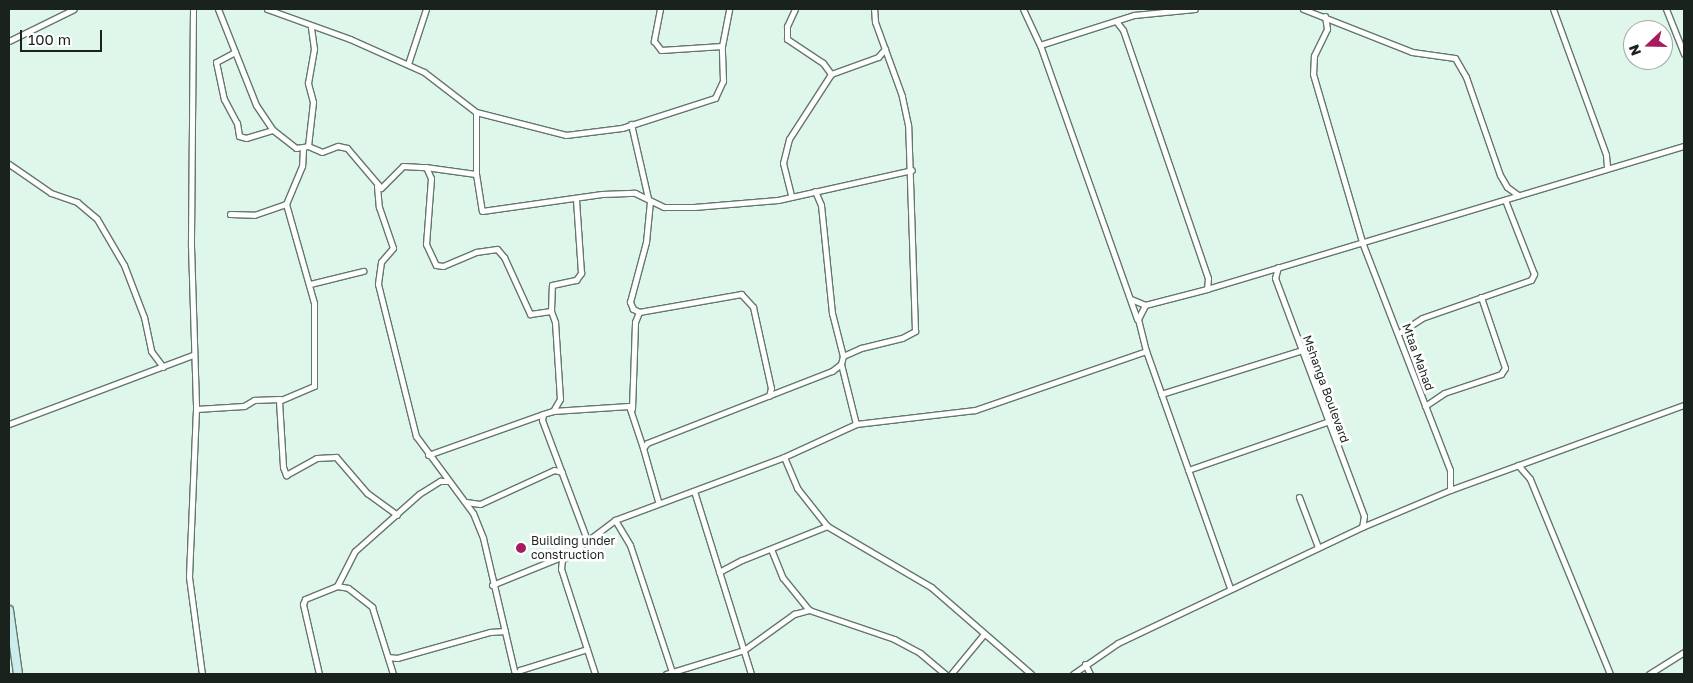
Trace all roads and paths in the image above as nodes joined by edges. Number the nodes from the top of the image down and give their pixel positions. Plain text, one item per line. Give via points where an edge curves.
1 (74, 9) edge
2 (193, 9) edge
3 (218, 9) edge
4 (266, 9) edge
5 (426, 9) edge
6 (660, 9) edge
7 (729, 9) edge
8 (795, 9) edge
9 (874, 9) edge
10 (1023, 9) edge
11 (1196, 9) edge
12 (1303, 9) edge
13 (1553, 9) edge
14 (1666, 9) edge
15 (1325, 16) junction
16 (1116, 21) junction
17 (311, 27) junction
18 (9, 41) edge
19 (1040, 45) junction
20 (722, 46) junction
21 (885, 49) junction
22 (235, 52) junction
23 (1684, 54) edge
24 (408, 64) junction
25 (831, 74) junction
26 (476, 112) junction
27 (631, 124) junction
28 (273, 130) junction
29 (1684, 146) edge
30 (306, 147) junction
31 (1607, 158) junction
32 (9, 164) edge
33 (1617, 165) junction
34 (425, 167) junction
35 (1607, 167) junction
36 (912, 170) junction
37 (476, 174) junction
38 (377, 186) junction
39 (1507, 187) junction
40 (815, 191) junction
41 (791, 195) junction
42 (1518, 195) junction
43 (576, 199) junction
44 (649, 200) junction
45 (1504, 200) junction
46 (286, 204) junction
47 (230, 214) dead end
48 (1362, 242) junction
49 (1278, 267) junction
50 (363, 271) dead end
51 (1265, 271) junction
52 (1275, 278) junction
53 (310, 284) junction
54 (1207, 289) junction
55 (1481, 297) junction
56 (1131, 299) junction
57 (1144, 305) junction
58 (551, 311) junction
59 (639, 312) junction
60 (1138, 319) junction
61 (1399, 333) junction
62 (1302, 350) junction
63 (1146, 351) junction
64 (194, 355) junction
65 (843, 356) junction
66 (841, 364) junction
67 (163, 367) junction
68 (771, 388) junction
69 (782, 391) junction
70 (1161, 394) junction
71 (769, 396) junction
72 (280, 398) junction
73 (1684, 405) edge
74 (1425, 406) junction
75 (196, 409) junction
76 (632, 409) junction
77 (553, 411) junction
78 (543, 414) junction
79 (1327, 422) junction
80 (9, 424) edge
81 (856, 424) junction
82 (642, 448) junction
83 (428, 455) junction
84 (784, 457) junction
85 (1518, 466) junction
86 (1188, 470) junction
87 (562, 472) junction
88 (1452, 479) junction
89 (448, 481) junction
90 (1464, 485) junction
91 (1450, 490) junction
92 (694, 491) junction
93 (1299, 497) dead end
94 (658, 501) junction
95 (466, 502) junction
96 (480, 504) junction
97 (473, 513) junction
98 (397, 515) junction
99 (1364, 516) junction
100 (615, 520) junction
101 (1377, 521) junction
102 (827, 526) junction
103 (1362, 526) junction
104 (587, 540) junction
105 (1318, 547) junction
106 (771, 549) junction
107 (567, 554) junction
108 (719, 572) junction
109 (344, 573) junction
110 (492, 585) junction
111 (337, 586) junction
112 (348, 588) junction
113 (1230, 588) junction
114 (9, 610) edge
115 (809, 610) junction
116 (505, 631) junction
117 (984, 634) junction
118 (741, 641) junction
119 (750, 644) junction
120 (587, 649) junction
121 (744, 650) junction
122 (1684, 652) edge
123 (388, 657) junction
124 (397, 658) junction
125 (1085, 664) junction
126 (390, 665) junction
127 (672, 672) junction
128 (18, 674) edge
129 (202, 674) edge
130 (319, 674) edge
131 (392, 674) edge
132 (516, 674) edge
133 (595, 674) edge
134 (666, 674) edge
135 (751, 674) edge
136 (944, 674) edge
137 (951, 674) edge
138 (1031, 674) edge
139 (1073, 674) edge
140 (1090, 674) edge
141 (1610, 674) edge
142 (1649, 674) edge

1 - 18 street
2 - 64 street via 191,246
3 - 22 street
4 - 17 street
5 - 24 street
6 - 20 street via 654,41 661,50
7 - 20 street
8 - 25 street via 787,26 788,39 823,63
9 - 21 street
10 - 19 street
11 - 16 street via 1134,15
12 - 15 street
13 - 31 street
14 - 23 street
15 - 39 street via 1412,52 1455,58 1466,77 1486,140
15 - 48 street, Mtaa Mahad via 1326,28 1313,62 1313,74
16 - 19 street
16 - 54 street via 1123,30 1205,269
17 - 24 street via 350,38
17 - 30 street via 314,49 308,83 313,102
19 - 56 street
20 - 27 street via 722,81 715,98
21 - 25 street via 878,56
21 - 36 street via 908,125
22 - 28 street via 256,105
22 - 28 street via 216,62 224,99 237,123 239,136 246,138
24 - 26 street via 424,72
25 - 41 street via 784,151
26 - 27 street via 566,135
26 - 37 street
27 - 44 street
28 - 30 street via 296,148
29 - 33 street
30 - 38 street via 322,152 338,146 347,148
30 - 46 street via 302,166
31 - 33 street
31 - 35 street
32 - 67 street via 51,193 77,202 97,219 124,265 141,308 151,351
33 - 35 street
34 - 37 street
34 - 38 street via 403,166 383,187
34 - 58 street via 431,178 426,244 436,265 443,266 476,252 497,250 504,256 530,314
35 - 42 street
36 - 40 street
36 - 65 street via 915,331
37 - 43 street via 482,211
38 - 83 street via 379,207 393,248 378,271 381,298 416,436
39 - 42 street
39 - 45 street
40 - 41 street
40 - 65 street via 821,205 832,313
41 - 44 street via 772,200 694,207 664,207
42 - 45 street
43 - 44 street via 635,193
43 - 58 street via 581,273 576,280 552,285
44 - 59 street via 646,242 630,302
45 - 48 street
45 - 55 street via 1534,274 1531,280
46 - 47 street via 254,215
46 - 53 street
48 - 49 street
48 - 61 street, Mtaa Mahad
49 - 51 street
49 - 52 street
50 - 53 street
51 - 52 street
51 - 54 street
52 - 62 street, Mshanga Boulevard
53 - 72 street via 314,303 314,386
54 - 57 street
55 - 61 street via 1422,318
55 - 74 street via 1505,368 1501,374 1444,393
56 - 57 street
56 - 60 street
57 - 60 street
58 - 77 street via 555,322 560,399
59 - 68 street via 741,294 753,307
59 - 76 street via 635,322
60 - 63 street
61 - 74 street, Mtaa Mahad
62 - 70 street
62 - 79 street, Mshanga Boulevard
63 - 70 street
63 - 81 street via 974,410
64 - 67 street
64 - 75 street
65 - 66 street
66 - 69 street via 832,371
66 - 81 street
67 - 80 street
68 - 69 street
68 - 71 street
69 - 71 street
70 - 86 street
71 - 82 street via 655,439
72 - 75 street via 254,400 244,406
72 - 98 street via 281,451 286,475 317,458 330,455 343,464 367,493
73 - 85 street
74 - 88 street, Mtaa Mahad
75 - 129 street via 189,576
76 - 77 street via 620,406
76 - 82 street
77 - 78 street
78 - 83 street
78 - 87 street via 542,420
79 - 86 street
79 - 99 street, Mshanga Boulevard
81 - 84 street
82 - 94 street
83 - 89 street
84 - 92 street
84 - 102 street via 797,488
85 - 90 street
85 - 141 street via 1533,486
86 - 113 street
87 - 96 street via 554,470
87 - 104 street
88 - 90 street
88 - 91 street
89 - 95 street
89 - 98 street via 430,486
90 - 91 street
91 - 101 street
92 - 94 street
92 - 108 street
93 - 105 street
94 - 100 street
95 - 96 street
95 - 97 street
96 - 97 street
97 - 110 street via 483,538
98 - 109 street via 355,551
99 - 101 street
99 - 103 street
100 - 104 street
100 - 127 street via 630,545
101 - 103 street
102 - 106 street
102 - 117 street via 916,576
103 - 105 street
104 - 107 street
105 - 113 street
106 - 108 street
106 - 115 street via 783,578
107 - 110 street
107 - 120 street via 561,569
108 - 118 street
109 - 111 street
109 - 112 street
110 - 116 street
111 - 112 street
111 - 130 street via 305,599 303,604
112 - 123 street via 372,606
113 - 125 street via 1118,643
114 - 128 main road
115 - 119 street via 794,614
115 - 136 street via 894,639 920,652
116 - 124 street via 490,632
116 - 132 street
117 - 137 street
117 - 138 street
118 - 119 street
118 - 121 street
119 - 121 street
120 - 132 street
120 - 133 street
121 - 127 street
121 - 135 street
122 - 142 street
123 - 124 street
123 - 126 street
124 - 126 street
125 - 139 street
125 - 140 street
126 - 131 street
127 - 134 street

